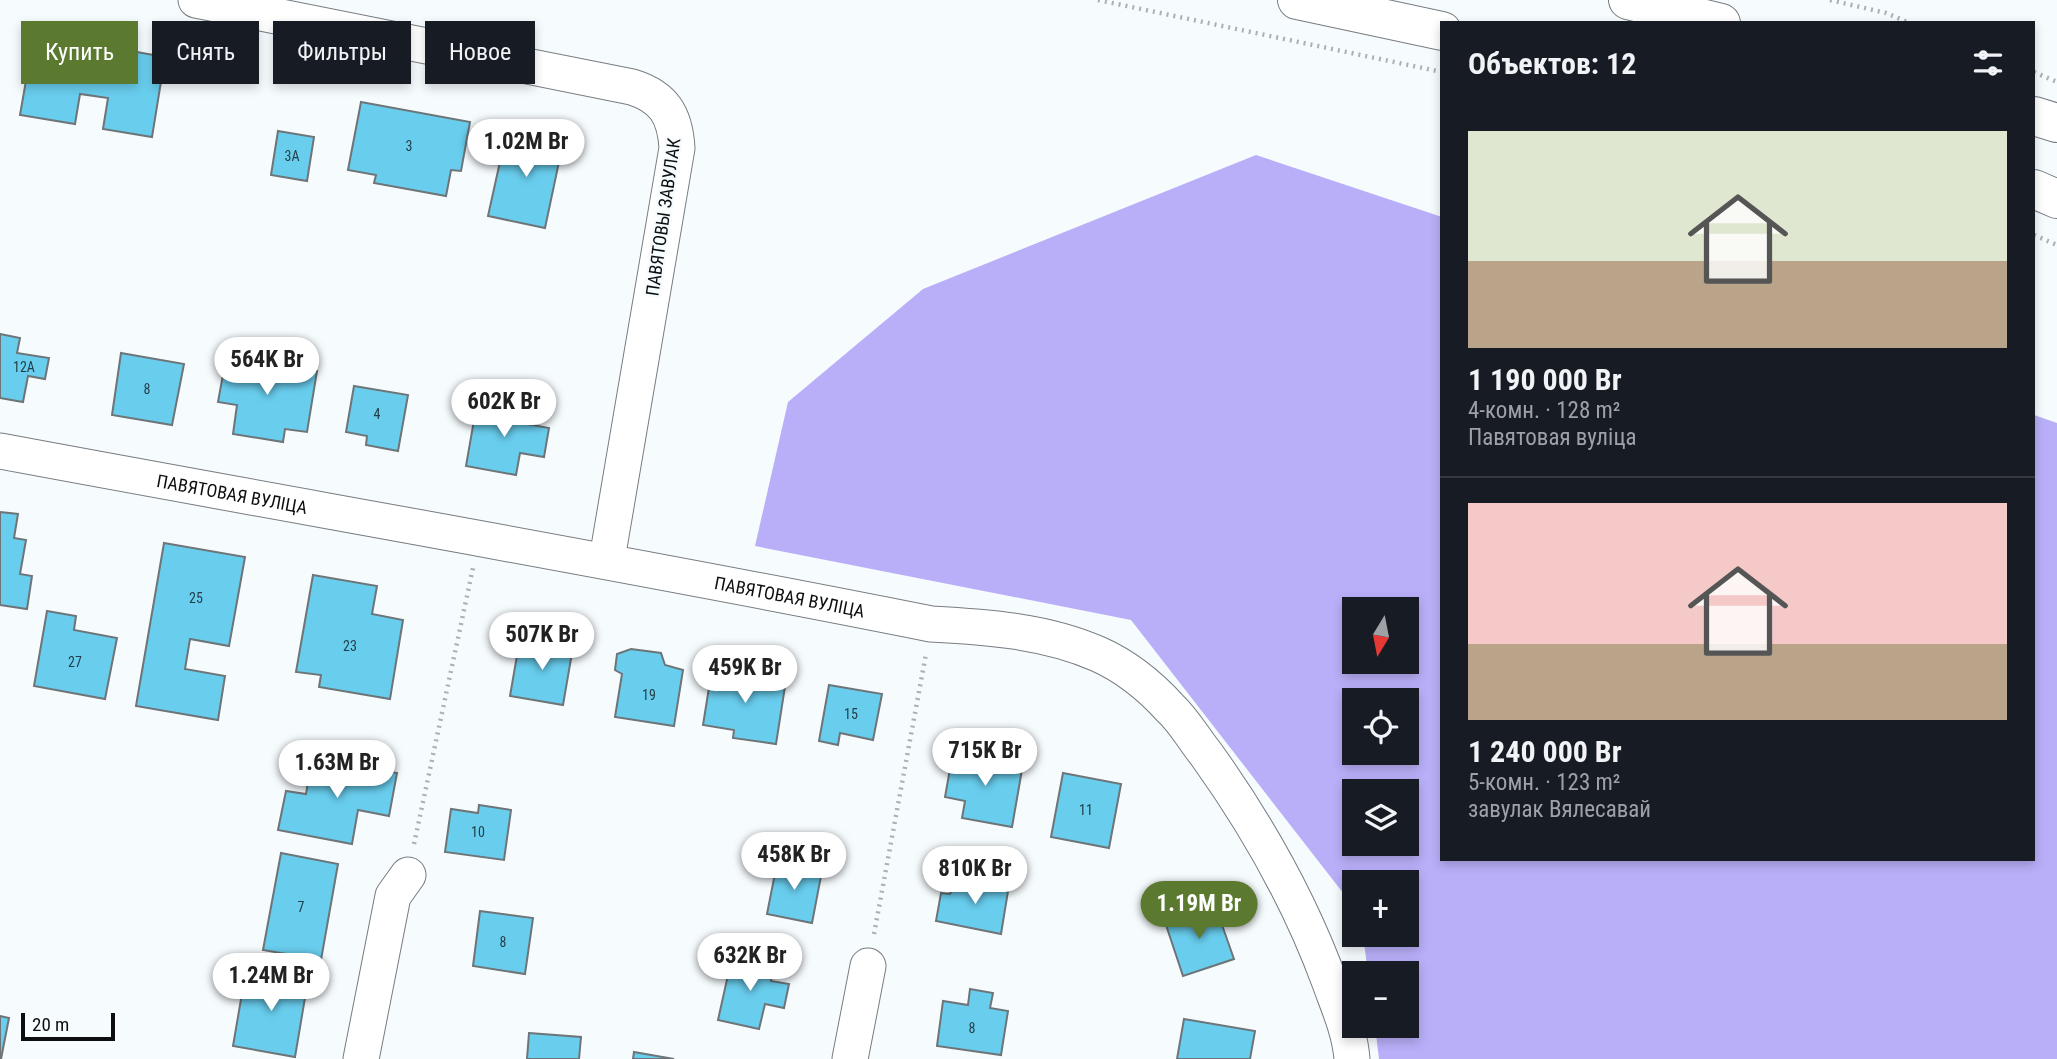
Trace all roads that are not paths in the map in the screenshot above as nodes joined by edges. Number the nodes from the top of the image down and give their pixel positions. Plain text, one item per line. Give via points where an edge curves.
1 (196, 0) edge
2 (1297, 0) edge
3 (1628, 0) edge
4 (1713, 21) edge
5 (1440, 31) edge
6 (2035, 116) edge
7 (2057, 123) edge
8 (2035, 189) edge
9 (2057, 199) edge
10 (0, 451) edge
11 (607, 559) junction
12 (408, 875) road end
13 (868, 966) road end
14 (361, 1059) edge
15 (850, 1059) edge
16 (1352, 1059) edge

1 - 11 street, ПАВЯТОВЫ ЗАВУЛАК via 632,87 659,99 668,110 676,125 677,148
2 - 5 main road
3 - 4 main road
6 - 7 main road
8 - 9 main road
10 - 11 street, ПАВЯТОВАЯ ВУЛІЦА via 479,540
11 - 16 street, ПАВЯТОВАЯ ВУЛІЦА via 931,624 1048,637 1099,654 1138,678 1172,709 1248,813 1307,923 1347,1031
12 - 14 street via 393,896
13 - 15 street

